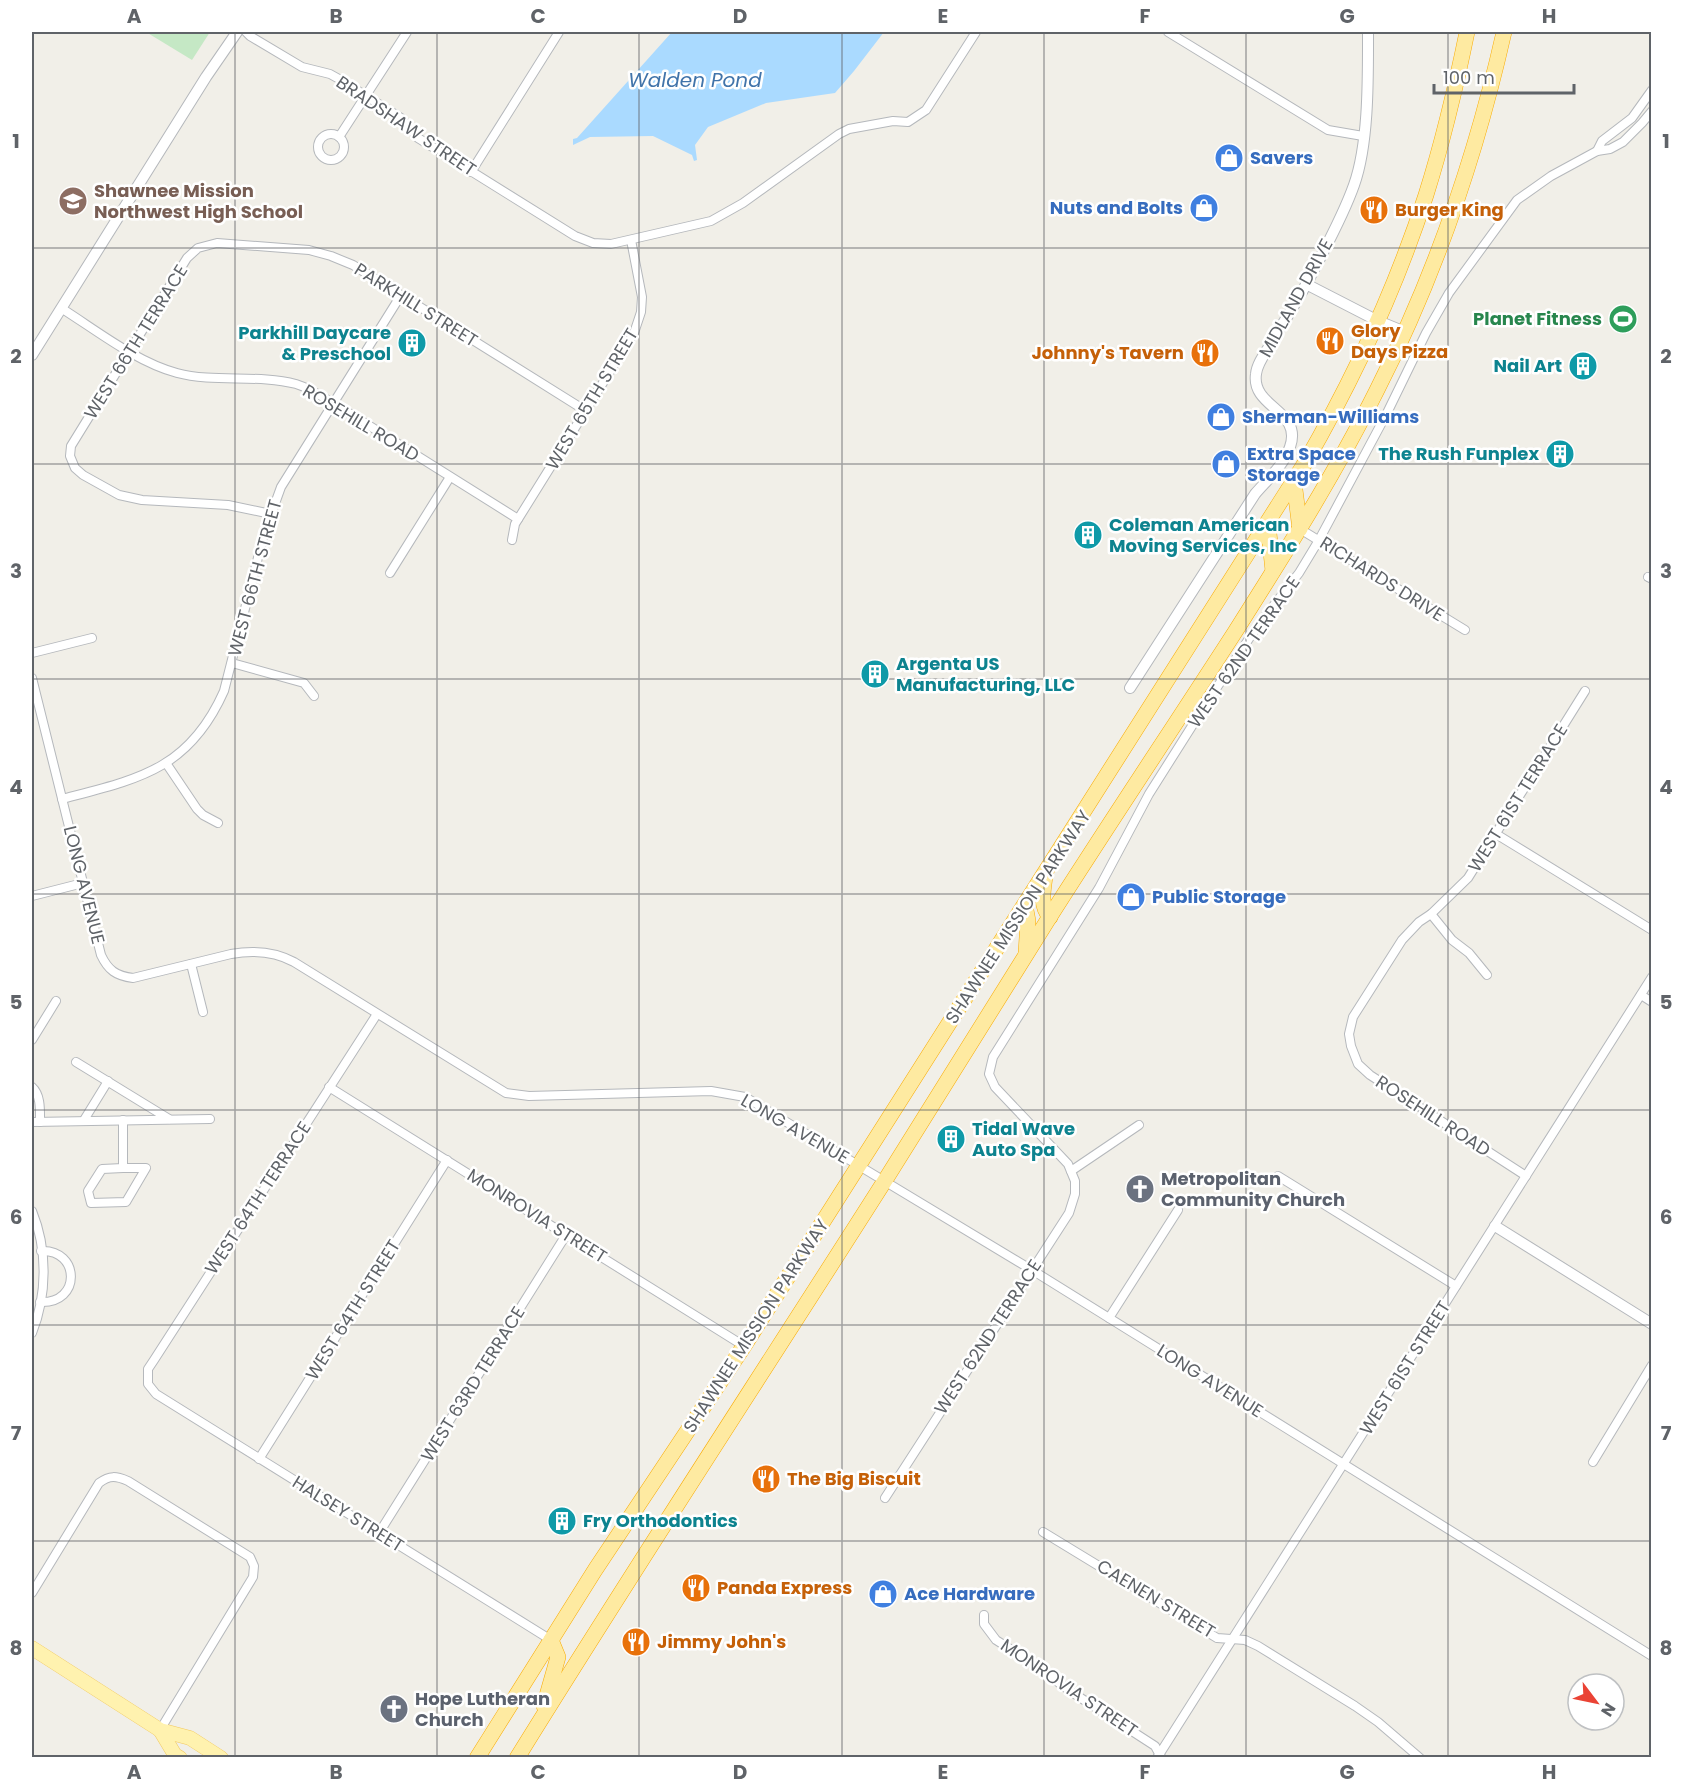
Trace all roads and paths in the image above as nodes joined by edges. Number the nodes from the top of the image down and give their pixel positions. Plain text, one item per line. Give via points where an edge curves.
1 (237, 32) edge
2 (246, 32) edge
3 (264, 32) edge
4 (407, 32) edge
5 (559, 32) edge
6 (976, 32) edge
7 (1168, 32) edge
8 (1368, 32) edge
9 (1467, 32) edge
10 (1504, 32) edge
11 (258, 41) junction
12 (1652, 90) edge
13 (365, 95) junction
14 (1652, 111) edge
15 (919, 115) junction
16 (922, 126) dead end
17 (1363, 136) junction
18 (339, 137) dead end
19 (1597, 151) junction
20 (471, 172) junction
21 (631, 240) junction
22 (230, 244) joint
23 (1306, 284) junction
24 (401, 295) junction
25 (61, 308) junction
26 (1378, 321) junction
27 (1405, 332) junction
28 (129, 351) junction
29 (32, 355) edge
30 (333, 403) junction
31 (586, 411) junction
32 (450, 477) junction
33 (1294, 482) junction
34 (270, 514) junction
35 (518, 519) junction
36 (1268, 524) junction
37 (1300, 529) junction
38 (512, 540) dead end
39 (1318, 540) junction
40 (1273, 571) junction
41 (390, 573) dead end
42 (1465, 630) dead end
43 (92, 638) dead end
44 (32, 653) edge
45 (231, 663) junction
46 (32, 678) edge
47 (1130, 688) dead end
48 (1585, 691) dead end
49 (314, 696) dead end
50 (166, 763) junction
51 (62, 799) junction
52 (218, 823) dead end
53 (1496, 834) junction
54 (1045, 874) junction
55 (83, 883) junction
56 (32, 896) edge
57 (1025, 905) junction
58 (1431, 914) junction
59 (1050, 917) junction
60 (1652, 930) edge
61 (1026, 956) junction
62 (191, 964) junction
63 (1487, 975) dead end
64 (1652, 977) edge
65 (1641, 995) junction
66 (56, 1001) dead end
67 (1652, 1002) edge
68 (203, 1012) dead end
69 (377, 1014) junction
70 (32, 1040) edge
71 (1351, 1046) joint
72 (76, 1062) dead end
73 (108, 1081) junction
74 (32, 1087) edge
75 (329, 1087) junction
76 (169, 1119) junction
77 (210, 1119) dead end
78 (84, 1120) junction
79 (123, 1120) junction
80 (36, 1122) edge
81 (1139, 1125) dead end
82 (447, 1160) junction
83 (859, 1165) junction
84 (123, 1168) junction
85 (1071, 1171) junction
86 (1278, 1176) dead end
87 (1526, 1176) junction
88 (884, 1181) junction
89 (1178, 1210) dead end
90 (32, 1211) edge
91 (1495, 1226) junction
92 (566, 1235) junction
93 (41, 1251) junction
94 (1032, 1270) junction
95 (1456, 1286) junction
96 (40, 1302) junction
97 (1109, 1318) junction
98 (1652, 1324) edge
99 (32, 1333) edge
100 (744, 1346) junction
101 (1652, 1365) edge
102 (148, 1384) joint
103 (259, 1459) junction
104 (1593, 1462) dead end
105 (1343, 1464) junction
106 (885, 1498) dead end
107 (1043, 1532) dead end
108 (379, 1533) junction
109 (32, 1593) edge
110 (984, 1615) dead end
111 (1233, 1639) junction
112 (551, 1640) junction
113 (32, 1648) edge
114 (1652, 1656) edge
115 (538, 1723) junction
116 (160, 1730) junction
117 (1159, 1757) edge
118 (180, 1758) edge
119 (221, 1758) edge
120 (477, 1758) edge
121 (517, 1758) edge
122 (1420, 1758) edge

1 - 25 street
2 - 11 street, BRADSHAW STREET
3 - 11 street
4 - 13 street
5 - 20 street
6 - 15 street via 943,86
7 - 17 street via 1328,130
8 - 17 street, MIDLAND DRIVE
9 - 26 highway, SHAWNEE MISSION PARKWAY via 1426,194
10 - 27 highway, SHAWNEE MISSION PARKWAY via 1462,189
11 - 13 street, BRADSHAW STREET via 302,67 330,74
12 - 19 street, WEST 62ND TERRACE via 1632,118 1602,141
13 - 18 street
13 - 20 street, BRADSHAW STREET via 401,118 418,138
14 - 19 street, WEST 62ND TERRACE via 1623,142
15 - 16 street
15 - 21 street via 908,122 849,129 722,216
17 - 23 street, MIDLAND DRIVE via 1354,186
19 - 39 street, WEST 62ND TERRACE via 1526,192 1501,220 1426,333
20 - 21 street, BRADSHAW STREET via 575,236 593,243
21 - 31 street, WEST 65TH STREET via 642,297 641,312 634,333
22 - 24 street, PARKHILL STREET via 294,248 331,256
22 - 28 street, WEST 66TH TERRACE via 198,248 189,256
23 - 26 street
23 - 47 street, MIDLAND DRIVE via 1256,373 1258,392 1290,425 1290,447 1254,494
24 - 30 street, WEST 66TH STREET
24 - 31 street, PARKHILL STREET
25 - 28 street, ROSEHILL ROAD
25 - 29 street
26 - 27 street
26 - 33 highway, SHAWNEE MISSION PARKWAY
27 - 37 highway, SHAWNEE MISSION PARKWAY via 1349,444
28 - 30 street, ROSEHILL ROAD via 177,373 285,382 304,387
28 - 34 street, WEST 66TH TERRACE via 71,446 75,468 104,488 134,499 228,505
30 - 32 street, ROSEHILL ROAD
30 - 34 street, WEST 66TH STREET via 281,487
31 - 35 street, WEST 65TH STREET
32 - 35 street, ROSEHILL ROAD
32 - 41 street
33 - 36 highway, SHAWNEE MISSION PARKWAY
33 - 37 highway
34 - 45 street, WEST 66TH STREET
35 - 38 street, WEST 65TH STREET
36 - 40 highway
36 - 54 highway, SHAWNEE MISSION PARKWAY
37 - 39 street, RICHARDS DRIVE
37 - 40 highway, SHAWNEE MISSION PARKWAY
39 - 42 street, RICHARDS DRIVE
39 - 85 street, WEST 62ND TERRACE via 1149,794 1100,888 993,1057 989,1074 994,1087
40 - 59 highway, SHAWNEE MISSION PARKWAY
43 - 44 street
45 - 49 street via 304,683
45 - 50 street, WEST 66TH STREET via 216,710 192,743
46 - 51 street, LONG AVENUE
48 - 53 street, WEST 61ST TERRACE
50 - 51 street, WEST 66TH STREET via 140,777
50 - 52 street via 197,809
51 - 55 street, LONG AVENUE
53 - 58 street, WEST 61ST TERRACE via 1468,878
53 - 60 street
54 - 57 highway, SHAWNEE MISSION PARKWAY
54 - 59 highway via 1043,901
55 - 56 street
55 - 62 street, LONG AVENUE via 101,955 112,971 133,978
57 - 61 highway
57 - 83 highway, SHAWNEE MISSION PARKWAY
58 - 63 street
58 - 71 street, WEST 61ST TERRACE via 1402,940 1353,1017
59 - 61 highway, SHAWNEE MISSION PARKWAY
61 - 88 highway, SHAWNEE MISSION PARKWAY
62 - 68 street
62 - 69 street, LONG AVENUE via 246,951 263,951 286,958
64 - 65 street, WEST 61ST STREET
65 - 67 street
65 - 87 street, WEST 61ST STREET
66 - 70 street
69 - 75 street, WEST 64TH TERRACE
69 - 83 street, LONG AVENUE via 506,1093 729,1093 759,1104
71 - 87 street, ROSEHILL ROAD via 1359,1064 1370,1075
72 - 73 street
73 - 76 street
73 - 78 street
74 - 80 street via 40,1104
75 - 82 street, MONROVIA STREET
75 - 102 street, WEST 64TH TERRACE via 148,1369
76 - 77 street
76 - 79 street
78 - 79 street
78 - 80 street
79 - 84 street
81 - 85 street
82 - 92 street, MONROVIA STREET
82 - 103 street, WEST 64TH STREET
83 - 88 street, LONG AVENUE
83 - 100 highway, SHAWNEE MISSION PARKWAY
84 - 84 street via 102,1169 88,1191 91,1203 126,1202 146,1168
85 - 94 street, WEST 62ND TERRACE via 1076,1180 1073,1204
86 - 95 street
87 - 91 street, WEST 61ST STREET
88 - 94 street, LONG AVENUE
88 - 115 highway, SHAWNEE MISSION PARKWAY
89 - 97 street
90 - 93 street
91 - 95 street, WEST 61ST STREET
91 - 98 street
92 - 100 street, MONROVIA STREET
92 - 108 street, WEST 63RD TERRACE
93 - 96 street via 44,1283
93 - 96 street via 56,1253 66,1260 72,1273 71,1284 63,1296 52,1303
94 - 97 street, LONG AVENUE
94 - 106 street, WEST 62ND TERRACE
95 - 105 street, WEST 61ST STREET
96 - 99 street
97 - 105 street, LONG AVENUE
100 - 112 highway, SHAWNEE MISSION PARKWAY
101 - 104 street
102 - 103 street, HALSEY STREET via 156,1394
103 - 108 street, HALSEY STREET
105 - 111 street, WEST 61ST STREET
105 - 114 street, LONG AVENUE
107 - 111 street, CAENEN STREET via 1217,1638
108 - 112 street, HALSEY STREET
109 - 116 street via 99,1483 117,1476 250,1557 253,1577
110 - 117 street, MONROVIA STREET via 984,1624 996,1640 1155,1746
111 - 117 street, WEST 61ST STREET
111 - 122 street, CAENEN STREET via 1258,1646 1355,1706
112 - 115 highway via 558,1657
112 - 120 highway, SHAWNEE MISSION PARKWAY
113 - 116 main road
115 - 121 highway, SHAWNEE MISSION PARKWAY
116 - 118 main road
116 - 119 main road via 190,1738

